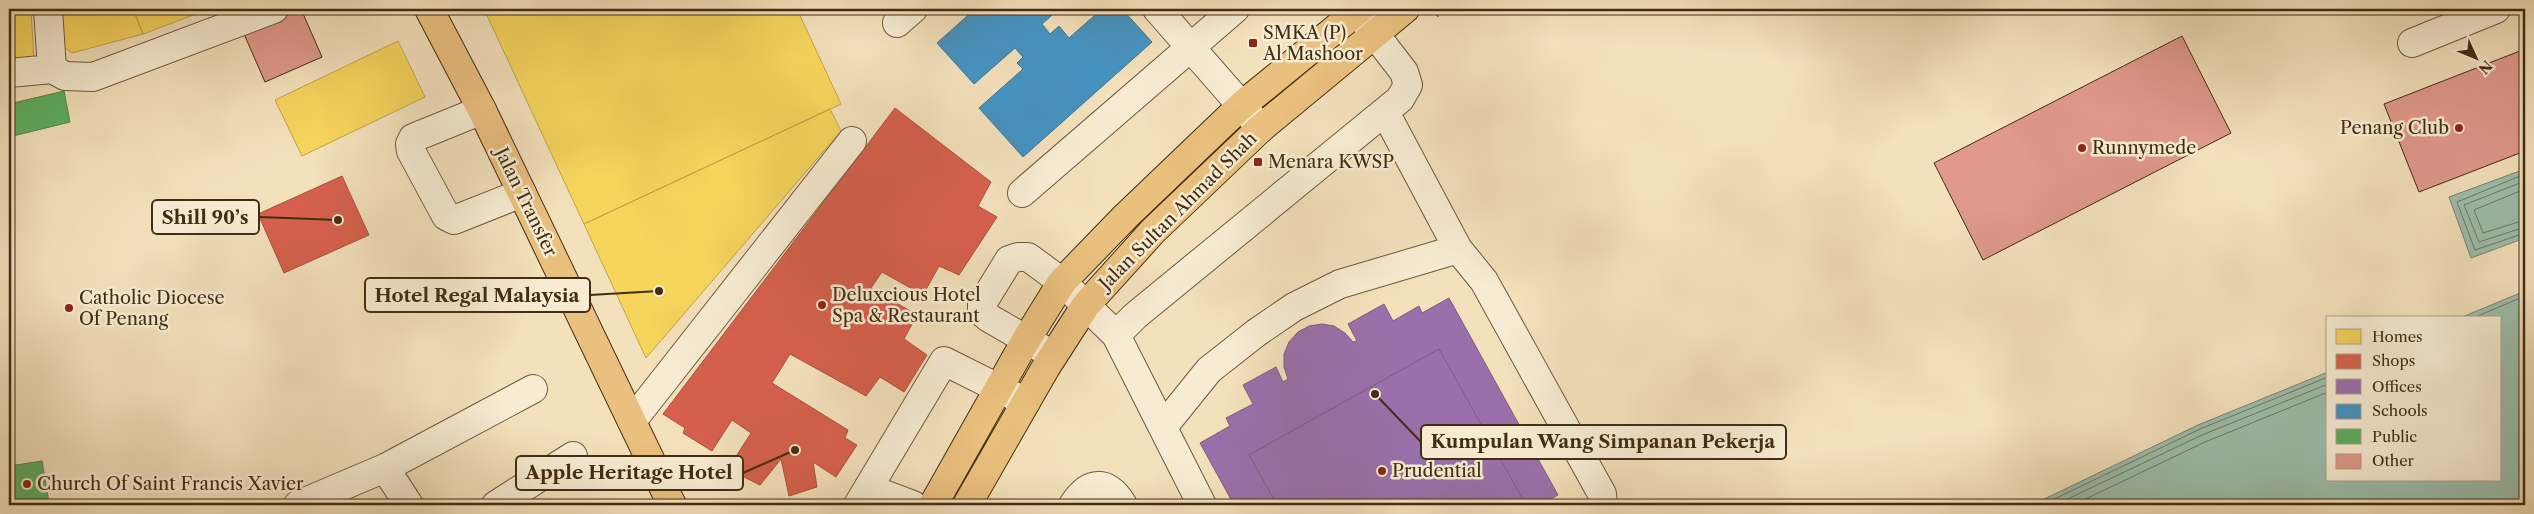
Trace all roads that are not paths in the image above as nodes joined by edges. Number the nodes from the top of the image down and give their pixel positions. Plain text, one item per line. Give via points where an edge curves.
1 (48, 9) edge
2 (274, 9) edge
3 (430, 9) edge
4 (1157, 9) edge
5 (1235, 9) edge
6 (1404, 9) edge
7 (2496, 9) edge
8 (1359, 10) edge
9 (1374, 33) junction
10 (2412, 43) dead end
11 (1190, 47) junction
12 (52, 69) junction
13 (9, 73) edge
14 (1240, 106) junction
15 (482, 110) junction
16 (1385, 112) junction
17 (1261, 128) junction
18 (852, 141) dead end
19 (522, 193) junction
20 (1022, 193) dead end
21 (1458, 249) junction
22 (1062, 282) junction
23 (1086, 304) junction
24 (1116, 335) junction
25 (1026, 340) junction
26 (1053, 355) junction
27 (533, 389) dead end
28 (998, 389) junction
29 (1026, 402) junction
30 (632, 421) junction
31 (1162, 427) junction
32 (573, 456) dead end
33 (385, 468) junction
34 (863, 496) edge
35 (298, 505) edge
36 (409, 505) edge
37 (496, 505) edge
38 (672, 505) edge
39 (913, 505) edge
40 (933, 505) edge
41 (967, 505) edge
42 (1073, 505) edge
43 (1122, 505) edge
44 (1202, 505) edge
45 (1603, 505) edge

1 - 12 lane
2 - 12 lane via 93,77 64,76
3 - 15 main road, Jalan Transfer
4 - 11 lane
5 - 11 lane
6 - 9 main road, Jalan Sultan Ahmad Shah
7 - 10 lane
8 - 9 lane
8 - 14 main road, Jalan Sultan Ahmad Shah
9 - 16 lane via 1404,72 1408,85 1400,99
9 - 17 main road, Jalan Sultan Ahmad Shah
11 - 14 lane
11 - 20 lane
12 - 13 lane
14 - 17 lane
14 - 22 main road, Jalan Sultan Ahmad Shah
15 - 19 main road, Jalan Transfer
15 - 19 lane via 414,138 410,144 411,151 446,216 454,220
16 - 21 lane
16 - 24 lane via 1135,316
17 - 23 main road, Jalan Sultan Ahmad Shah via 1153,231
18 - 30 lane
19 - 30 main road, Jalan Transfer
21 - 31 lane via 1340,284 1294,307 1209,370
21 - 45 lane via 1484,281 1602,494
22 - 23 lane
22 - 25 main road, Jalan Sultan Ahmad Shah
22 - 25 lane via 1028,258 1009,260 982,304 982,312
23 - 24 lane
23 - 26 main road, Jalan Sultan Ahmad Shah
24 - 31 lane
25 - 26 lane
25 - 28 main road, Jalan Sultan Ahmad Shah
26 - 29 main road, Jalan Sultan Ahmad Shah
27 - 33 lane
28 - 29 lane
28 - 34 lane via 944,361
28 - 40 main road, Jalan Sultan Ahmad Shah
29 - 41 main road, Jalan Sultan Ahmad Shah
30 - 38 main road, Jalan Transfer
31 - 44 lane
32 - 37 lane
33 - 35 lane
33 - 36 lane
34 - 39 lane
42 - 43 lane via 1084,490 1098,485 1109,488

